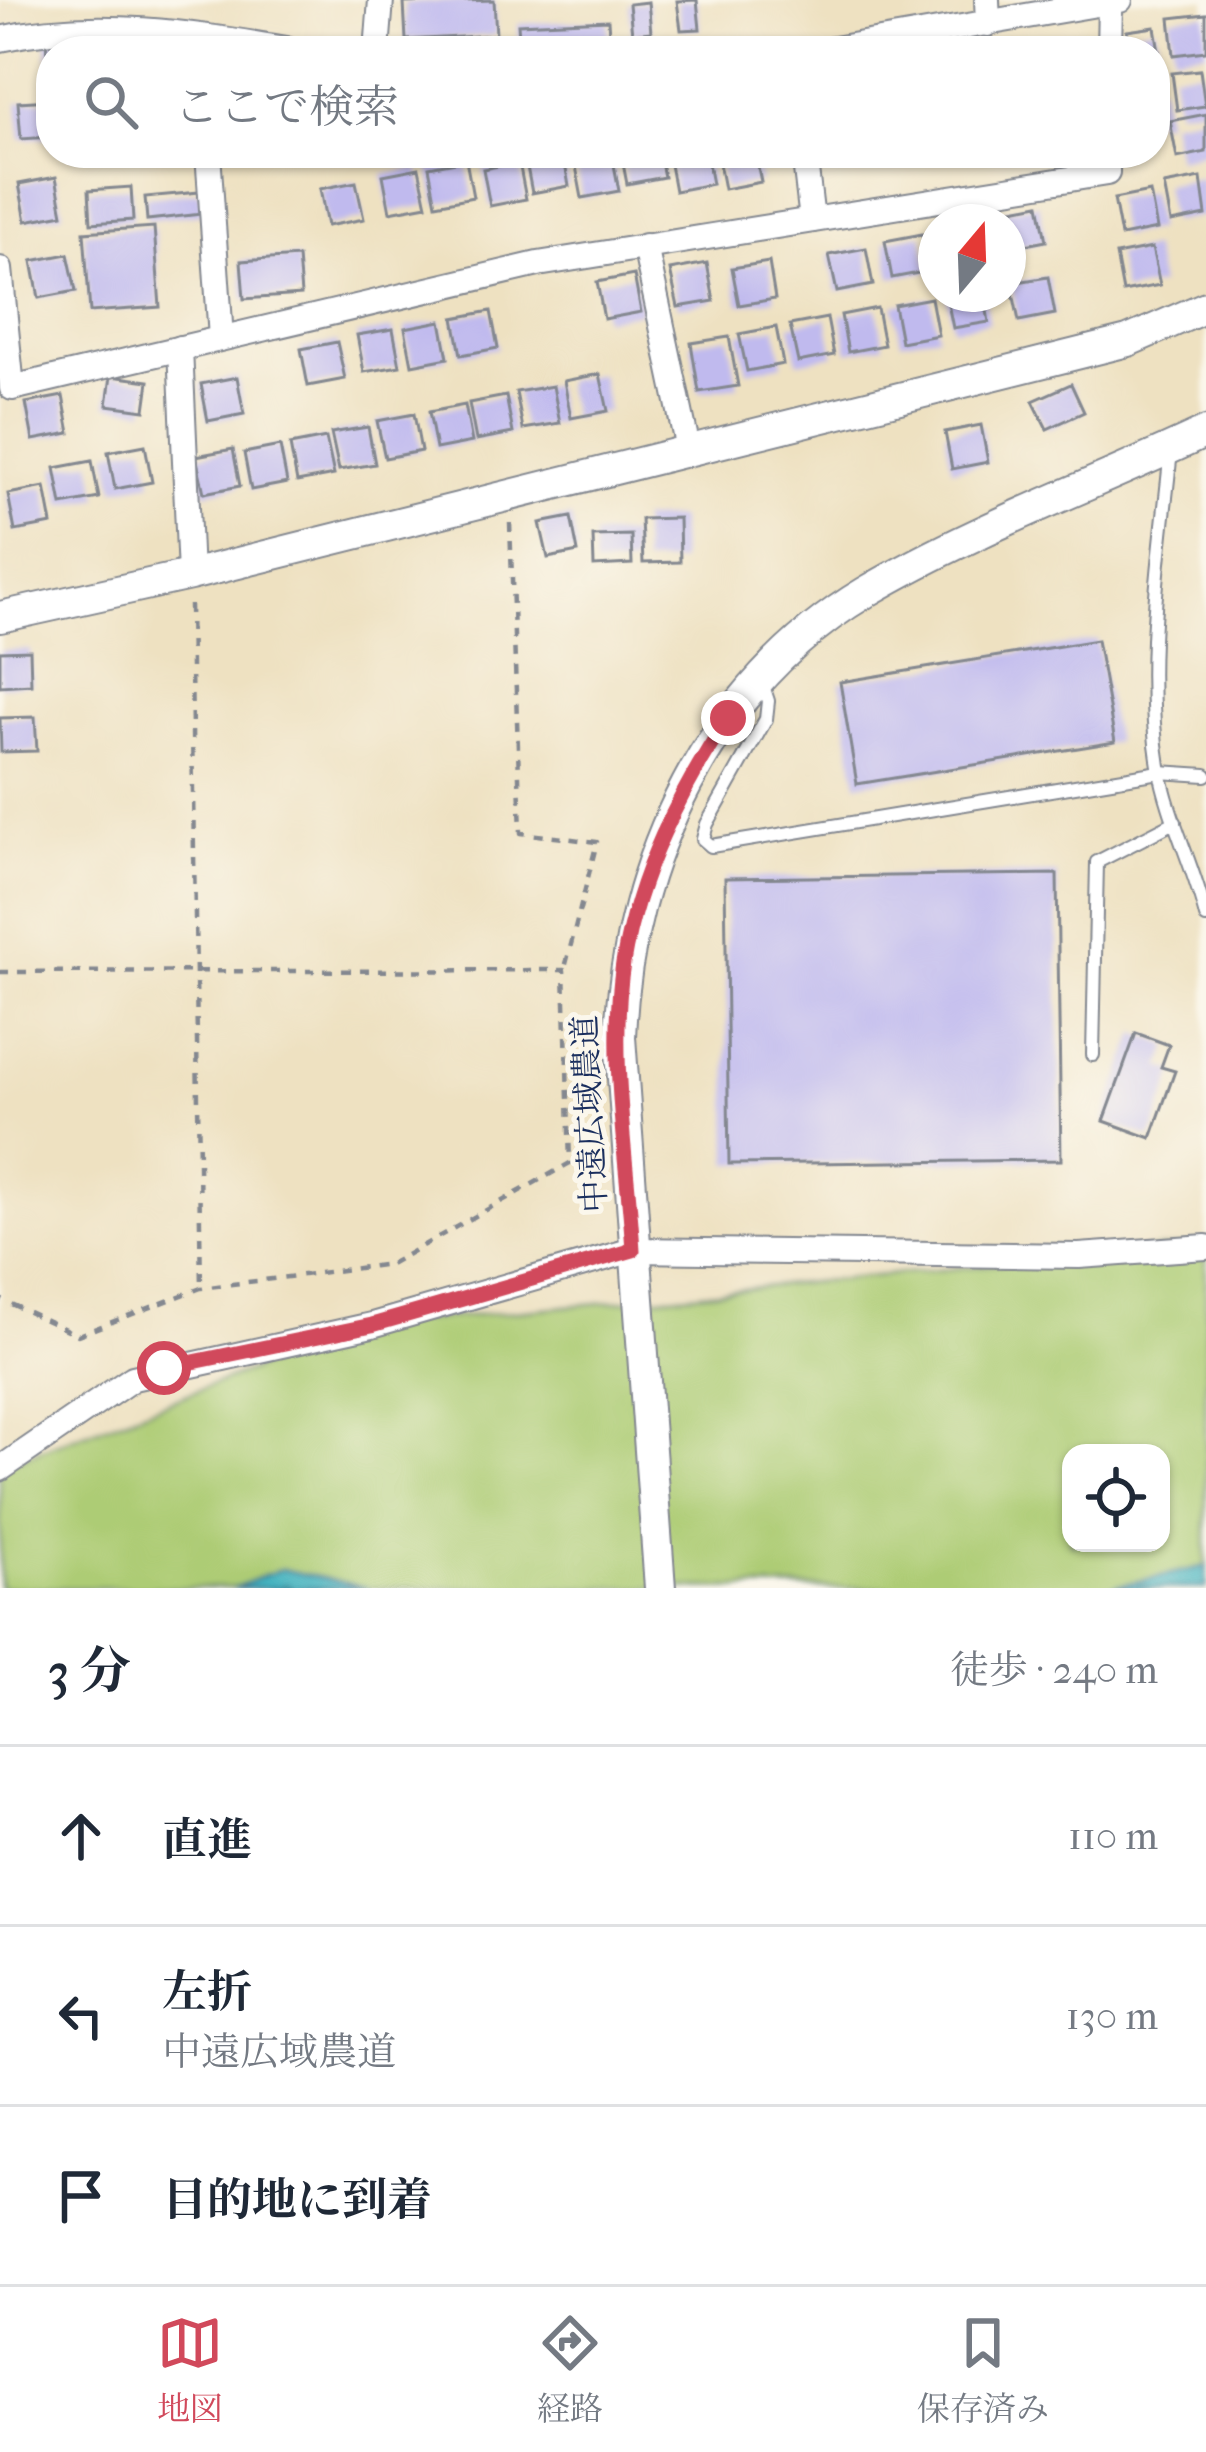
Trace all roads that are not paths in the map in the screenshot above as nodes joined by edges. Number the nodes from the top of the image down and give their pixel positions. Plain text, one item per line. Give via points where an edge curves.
1 (381, 0) edge
2 (1115, 1) edge
3 (987, 12) edge
4 (142, 36) edge
5 (378, 36) edge
6 (885, 36) edge
7 (1111, 36) edge
8 (0, 39) edge
9 (209, 168) edge
10 (805, 168) edge
11 (1107, 168) edge
12 (812, 220) junction
13 (645, 246) junction
14 (0, 269) edge
15 (1206, 307) edge
16 (221, 338) junction
17 (180, 348) junction
18 (1206, 432) edge
19 (688, 448) junction
20 (1171, 449) junction
21 (190, 575) junction
22 (0, 616) edge
23 (760, 679) junction
24 (1160, 772) junction
25 (1206, 775) edge
26 (1174, 822) junction
27 (1206, 917) edge
28 (1093, 1055) dead end
29 (1206, 1247) edge
30 (633, 1250) junction
31 (0, 1469) edge
32 (660, 1588) edge

1 - 5 street
2 - 3 street
2 - 7 street
3 - 6 street
4 - 8 street via 59,26
9 - 16 street
10 - 12 street
11 - 12 street
12 - 13 street
13 - 16 street
13 - 19 street
14 - 17 street via 12,388
15 - 19 street via 1128,341
16 - 17 street
17 - 21 street
18 - 20 street, 中遠広域農道
19 - 21 street
20 - 23 street, 中遠広域農道 via 866,592
20 - 24 lane via 1153,635
21 - 22 street
23 - 24 lane via 766,719 707,824 703,839 711,846
23 - 30 street, 中遠広域農道 via 674,806 633,914 620,1037
24 - 25 lane
24 - 26 lane
26 - 27 lane
26 - 28 lane via 1097,862
29 - 30 street via 1078,1256
30 - 31 street via 372,1325 133,1378
30 - 32 street, 中遠広域農道

